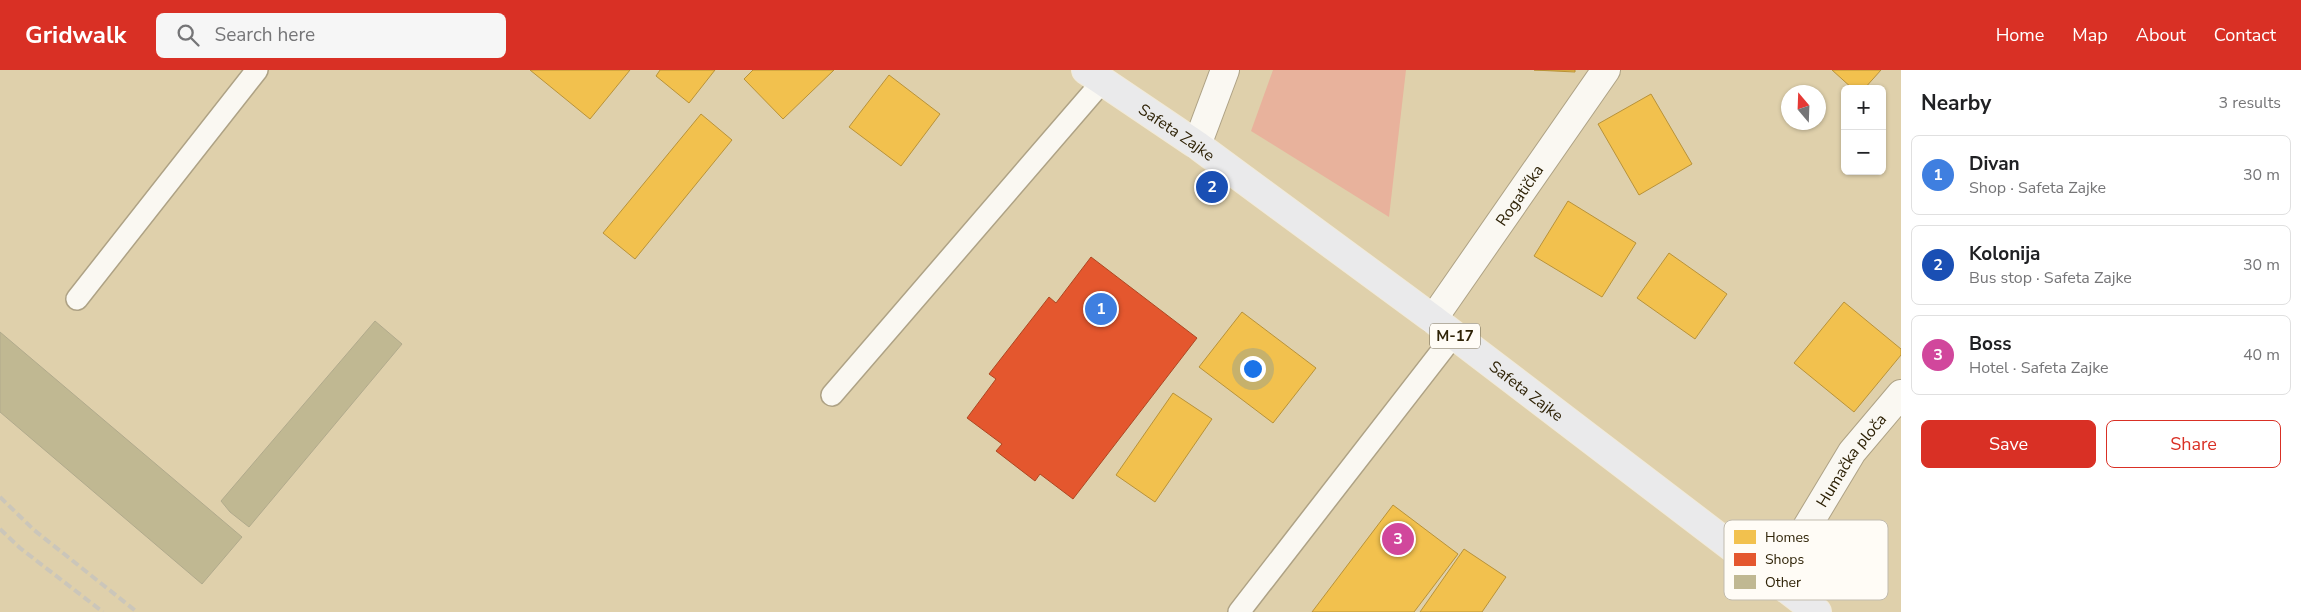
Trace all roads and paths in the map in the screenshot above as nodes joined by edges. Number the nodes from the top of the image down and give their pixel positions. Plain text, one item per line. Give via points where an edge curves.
1 (257, 70) edge
2 (1225, 70) edge
3 (1606, 70) edge
4 (1094, 76) edge
5 (1197, 145) junction
6 (76, 299) dead end
7 (1443, 327) junction
8 (1901, 394) edge
9 (832, 395) dead end
10 (1811, 520) edge
11 (1724, 541) edge
12 (1801, 600) edge
13 (1239, 612) edge
14 (1816, 612) edge

1 - 6 lane
2 - 5 street
3 - 7 street, Rogatička
4 - 5 main road, Safeta Zajke / M-17
4 - 9 lane
5 - 7 main road, Safeta Zajke / M-17
7 - 11 main road, Safeta Zajke / M-17
7 - 13 lane
8 - 10 street, Humačka ploča via 1852,452
12 - 14 main road, Safeta Zajke / M-17

